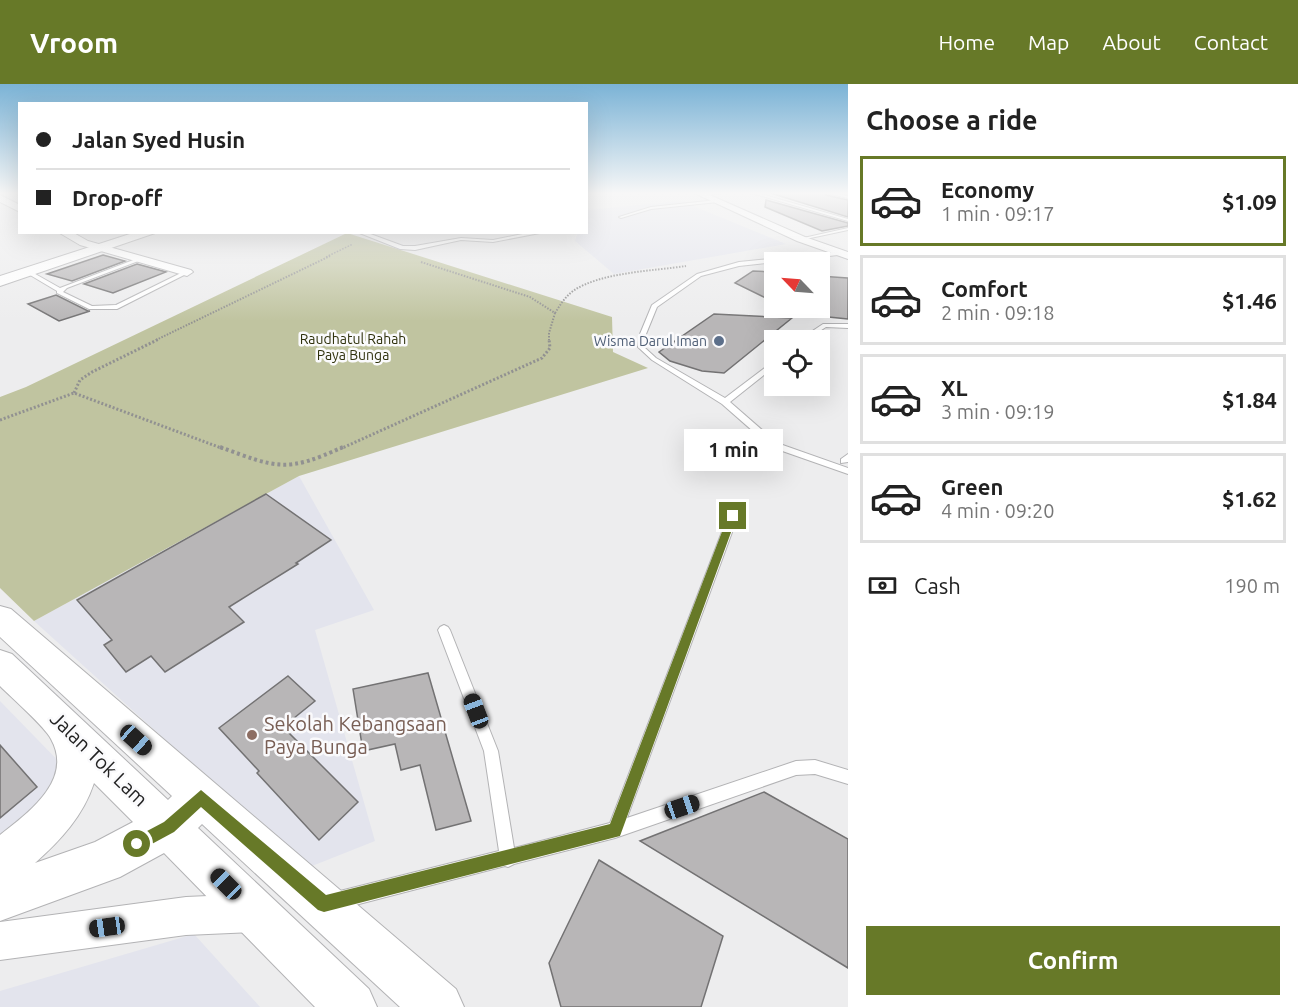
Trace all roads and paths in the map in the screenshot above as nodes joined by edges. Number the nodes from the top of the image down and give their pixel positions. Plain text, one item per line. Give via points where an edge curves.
1 (69, 235) edge
2 (141, 235) edge
3 (367, 235) edge
4 (526, 235) edge
5 (794, 235) edge
6 (816, 235) edge
7 (801, 238) junction
8 (358, 243) dead end
9 (100, 247) junction
10 (844, 253) edge
11 (138, 260) junction
12 (420, 262) dead end
13 (28, 272) junction
14 (188, 272) joint
15 (0, 281) edge
16 (60, 290) junction
17 (848, 326) edge
18 (817, 330) edge
19 (764, 371) edge
20 (74, 393) junction
21 (725, 402) junction
22 (0, 420) edge
23 (848, 471) edge
24 (733, 516) dead end
25 (0, 618) edge
26 (444, 630) dead end
27 (0, 664) edge
28 (68, 730) junction
29 (848, 777) edge
30 (185, 812) junction
31 (615, 830) junction
32 (508, 859) junction
33 (0, 863) edge
34 (0, 898) edge
35 (324, 904) junction
36 (255, 912) junction
37 (0, 941) edge
38 (351, 1007) edge
39 (438, 1007) edge

1 - 9 street
2 - 9 street
3 - 4 lane via 402,248 461,238 493,241
5 - 7 street
6 - 7 lane
7 - 10 street
8 - 20 path via 92,372 80,380
9 - 11 street
9 - 13 street
10 - 21 lane via 719,268 699,275 654,306 641,347
11 - 14 street
11 - 16 lane
12 - 20 path via 545,305 555,313 549,333 550,348 542,358 312,461 292,465 268,465
13 - 15 street
13 - 16 lane
14 - 16 lane via 117,307 105,309 91,308
17 - 18 lane via 825,325
19 - 21 lane
20 - 22 path
21 - 23 lane via 774,445
24 - 31 lane
25 - 30 street, Jalan Tok Lam
26 - 32 lane via 491,751
27 - 28 street, Jalan Tok Lam
28 - 30 street, Jalan Tok Lam
28 - 33 street via 77,772 70,791 58,810
29 - 31 lane via 815,767 796,768
30 - 34 street via 104,861
30 - 35 street, Jalan Tok Lam
30 - 36 street, Jalan Tok Lam
31 - 32 lane
32 - 35 lane
35 - 39 street, Jalan Tok Lam
36 - 37 street via 186,916
36 - 38 street, Jalan Tok Lam

